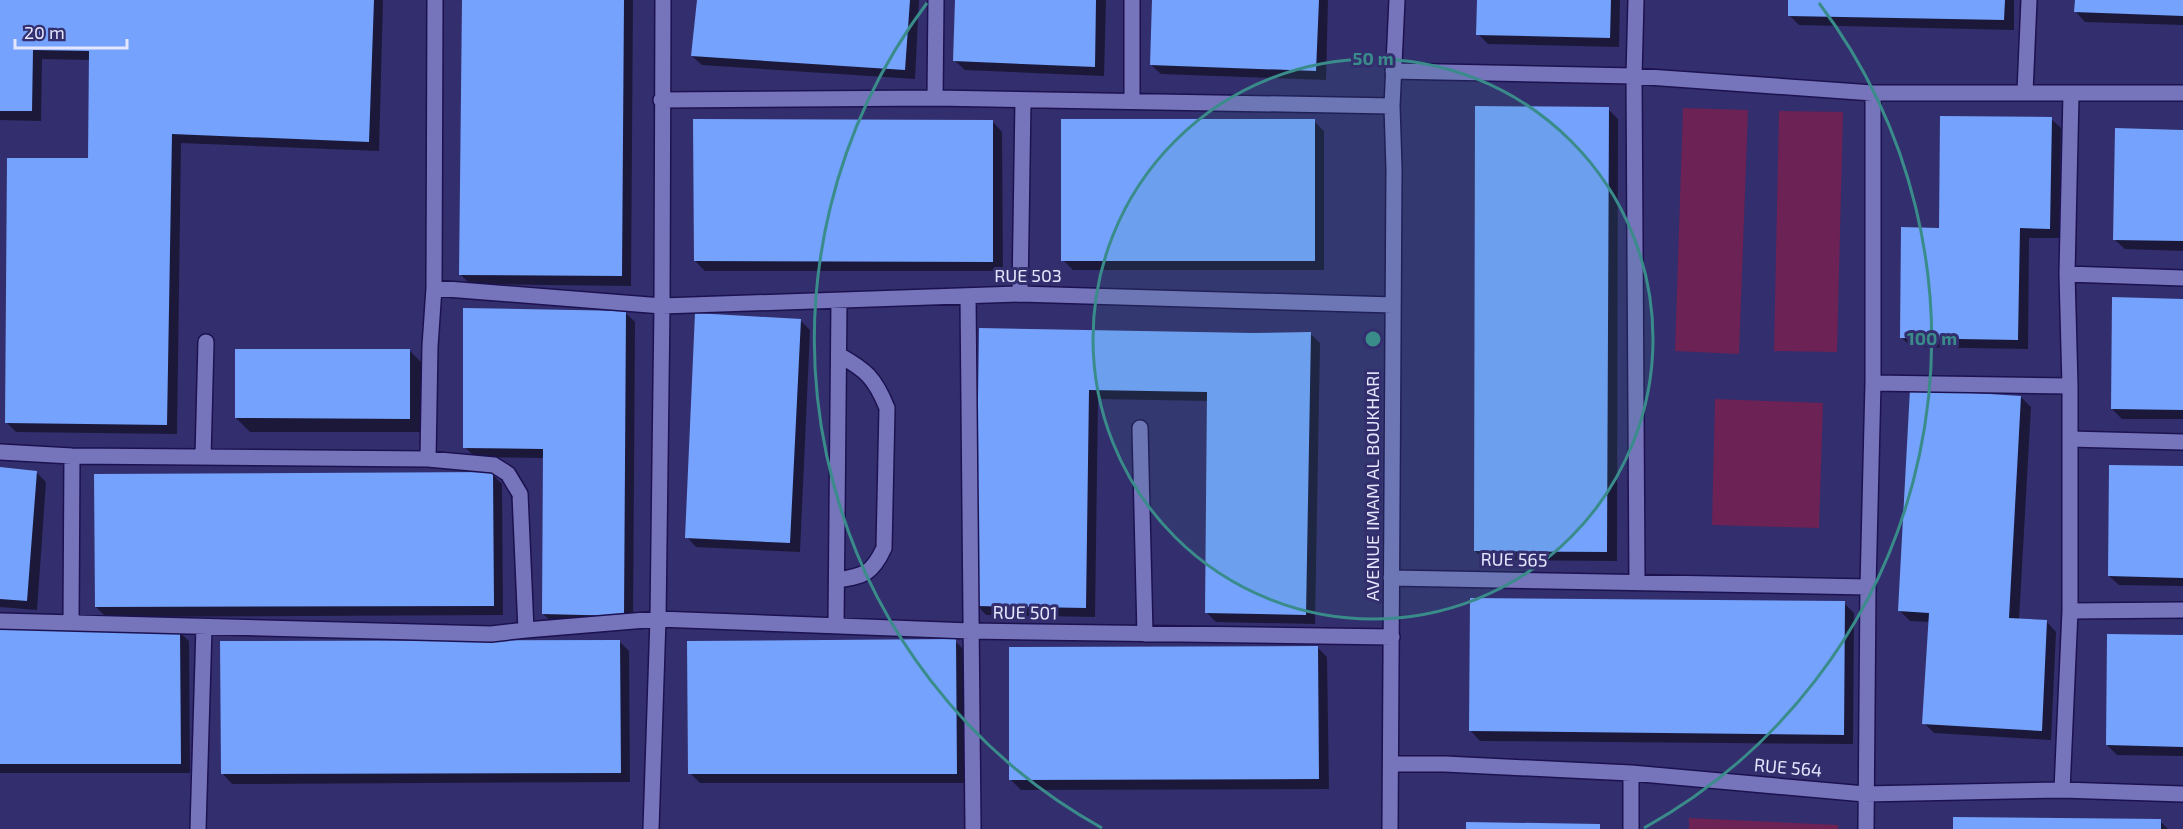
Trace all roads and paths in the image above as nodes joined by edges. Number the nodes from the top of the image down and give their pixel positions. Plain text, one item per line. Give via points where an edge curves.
1 (435, 0) edge
2 (663, 0) edge
3 (936, 0) edge
4 (1132, 0) edge
5 (1397, 0) edge
6 (1636, 0) edge
7 (2029, 0) edge
8 (1393, 71) junction
9 (1634, 76) junction
10 (2025, 92) junction
11 (1873, 93) junction
12 (2183, 93) edge
13 (2072, 94) junction
14 (935, 98) junction
15 (661, 100) junction
16 (1023, 100) junction
17 (1132, 101) junction
18 (1392, 106) junction
19 (2067, 274) junction
20 (2183, 278) edge
21 (434, 288) junction
22 (1020, 294) junction
23 (968, 296) junction
24 (839, 301) junction
25 (1393, 305) junction
26 (662, 306) junction
27 (207, 342) dead end
28 (838, 355) junction
29 (1873, 382) junction
30 (2070, 387) junction
31 (1140, 428) dead end
32 (2070, 439) junction
33 (2183, 442) edge
34 (0, 452) edge
35 (72, 456) junction
36 (203, 457) junction
37 (428, 459) junction
38 (1391, 578) junction
39 (837, 580) junction
40 (1637, 582) junction
41 (1868, 587) junction
42 (2183, 610) edge
43 (2070, 611) junction
44 (658, 619) junction
45 (0, 621) edge
46 (71, 623) junction
47 (836, 625) junction
48 (204, 627) junction
49 (526, 630) junction
50 (970, 632) junction
51 (1145, 634) junction
52 (1392, 637) junction
53 (1391, 764) junction
54 (1631, 773) junction
55 (2062, 790) junction
56 (1865, 794) junction
57 (2183, 794) edge
58 (198, 829) edge
59 (651, 829) edge
60 (973, 829) edge
61 (1390, 829) edge
62 (1631, 829) edge
63 (1866, 829) edge

1 - 21 street
2 - 15 street
3 - 14 street
4 - 17 street
5 - 8 street, AVENUE IMAM AL BOUKHARI
6 - 9 street
7 - 10 street
8 - 9 street
8 - 18 street, AVENUE IMAM AL BOUKHARI
9 - 11 street
9 - 40 street
10 - 11 street
10 - 13 street
11 - 29 street
12 - 13 street
13 - 19 street
14 - 15 street
14 - 16 street
15 - 26 street
16 - 17 street
16 - 22 street
17 - 18 street
18 - 25 street, AVENUE IMAM AL BOUKHARI
19 - 20 street
19 - 30 street
21 - 26 street, RUE 503
21 - 37 street
22 - 23 street, RUE 503
22 - 25 street, RUE 503
23 - 24 street, RUE 503
23 - 50 street
24 - 26 street, RUE 503
24 - 28 street
25 - 38 street, AVENUE IMAM AL BOUKHARI
26 - 44 street
27 - 36 street
28 - 39 street
28 - 39 street via 863,368 887,408 884,548 876,566 858,577
29 - 30 street
29 - 41 street
30 - 32 street
31 - 51 street
32 - 33 street
32 - 43 street
34 - 35 street
35 - 36 street
35 - 46 street
36 - 37 street
37 - 49 street via 494,465 515,483 521,503
38 - 40 street, RUE 565
38 - 52 street, AVENUE IMAM AL BOUKHARI
39 - 47 street
40 - 41 street, RUE 565
41 - 56 street
42 - 43 street
43 - 55 street
44 - 47 street, RUE 501
44 - 49 street, RUE 501
44 - 59 street
45 - 46 street, RUE 501
46 - 48 street, RUE 501
47 - 50 street, RUE 501
48 - 49 street, RUE 501 via 491,634
48 - 58 street
50 - 51 street, RUE 501
50 - 60 street
51 - 52 street, RUE 501
52 - 53 street, AVENUE IMAM AL BOUKHARI
53 - 54 street, RUE 564
53 - 61 street, AVENUE IMAM AL BOUKHARI
54 - 56 street, RUE 564
54 - 62 street
55 - 56 street, RUE 564
55 - 57 street, RUE 564
56 - 63 street

